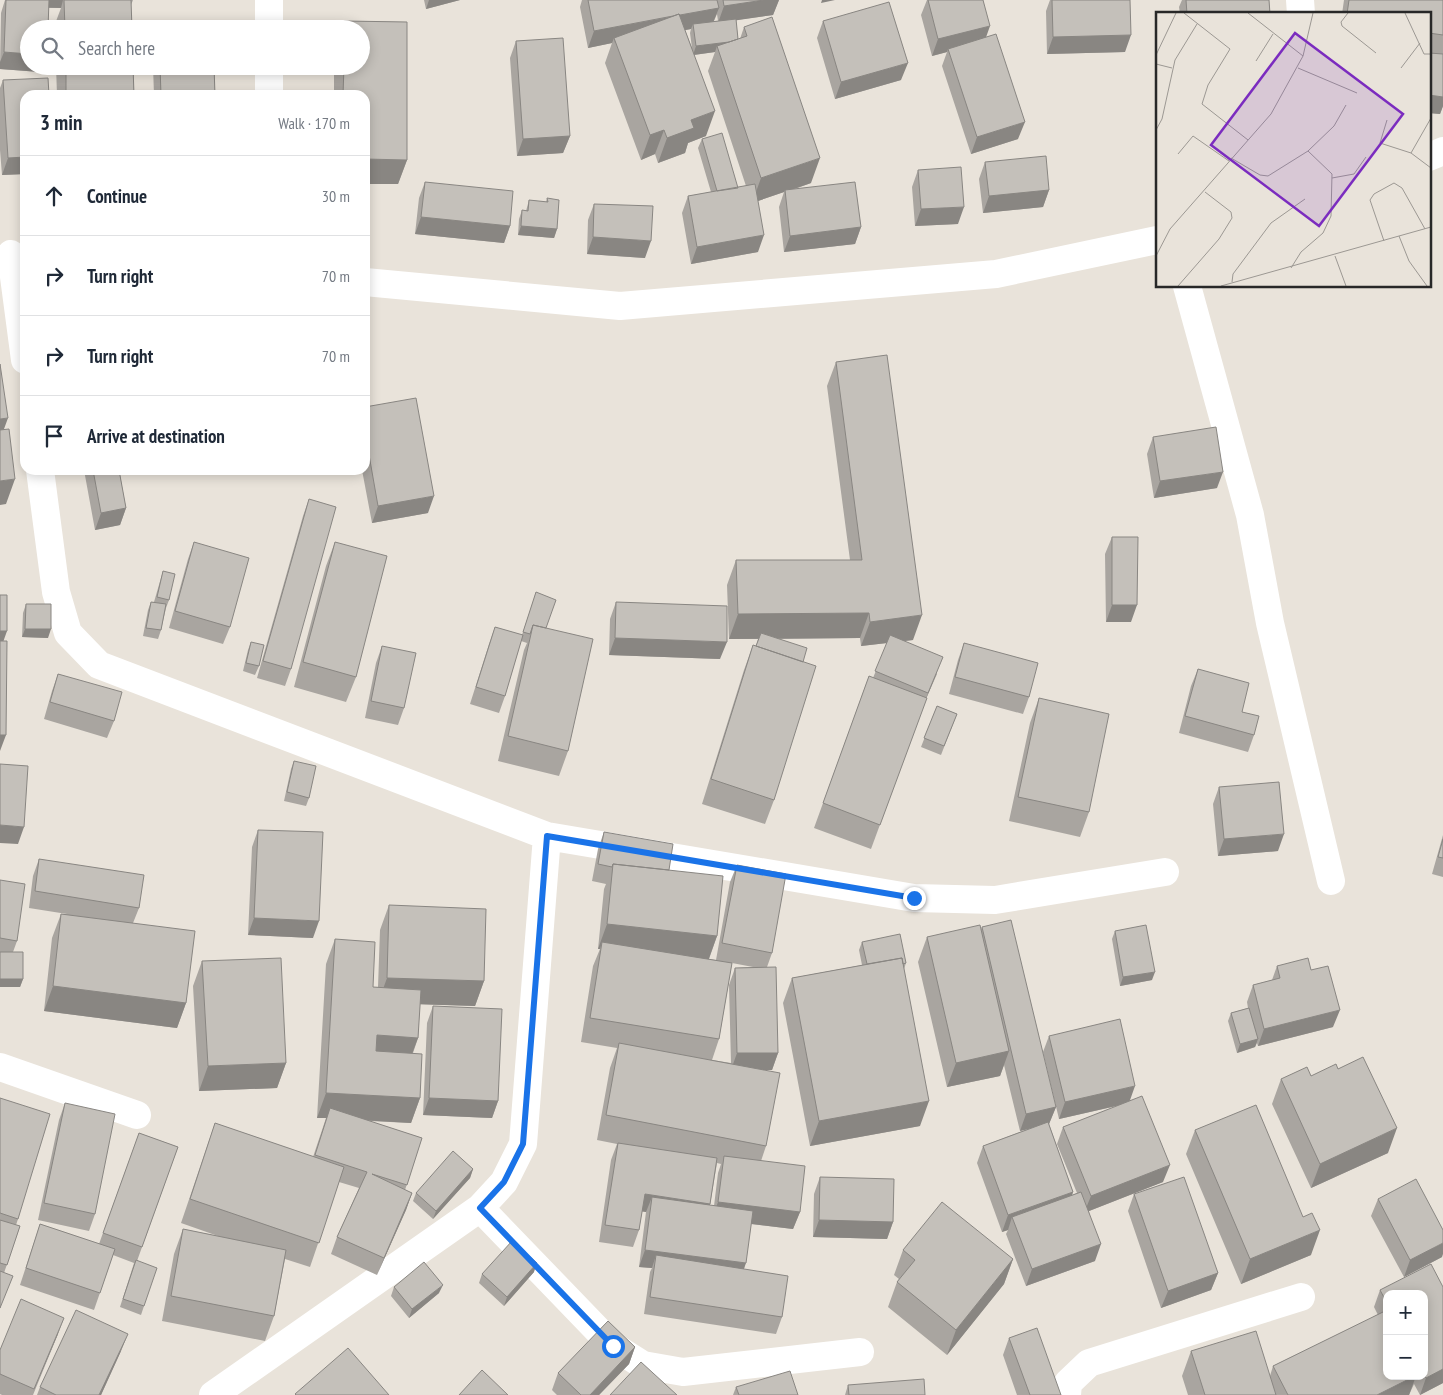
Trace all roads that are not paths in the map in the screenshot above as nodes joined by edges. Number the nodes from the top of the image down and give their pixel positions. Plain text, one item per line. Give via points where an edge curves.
1 (269, 0) edge
2 (269, 20) edge
3 (269, 75) edge
4 (268, 90) edge
5 (1443, 151) edge
6 (1430, 157) edge
7 (1156, 240) edge
8 (12, 254) edge
9 (370, 282) edge
10 (1188, 288) edge
11 (20, 319) edge
12 (41, 475) edge
13 (547, 836) junction
14 (1165, 872) dead end
15 (1331, 881) dead end
16 (0, 1067) edge
17 (137, 1115) dead end
18 (480, 1208) junction
19 (1301, 1297) dead end
20 (860, 1352) dead end
21 (213, 1395) edge
22 (1067, 1395) edge

1 - 2 street
3 - 4 street
5 - 6 street
7 - 9 street via 996,274 620,306
8 - 11 street
10 - 15 street via 1250,515 1270,623
12 - 13 street via 56,592 68,633 99,665
13 - 14 street via 914,898 995,900
13 - 18 street via 523,1144 504,1182
16 - 17 street
18 - 20 street via 613,1346 643,1366 683,1372
18 - 21 street
19 - 22 street via 1090,1363 1068,1383

